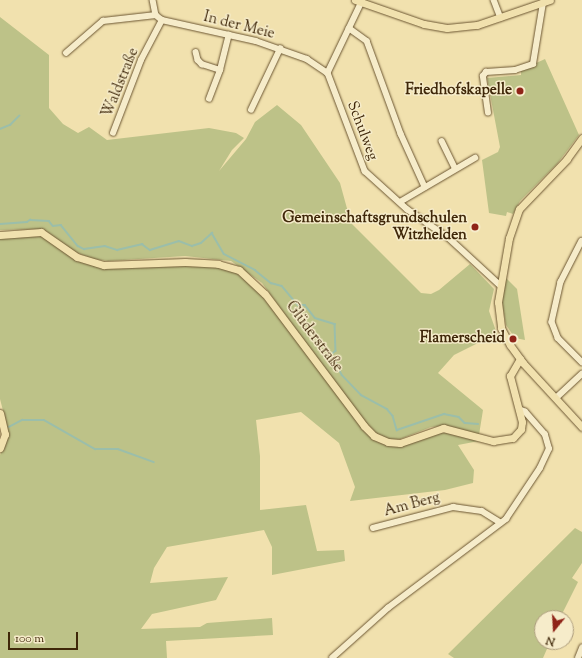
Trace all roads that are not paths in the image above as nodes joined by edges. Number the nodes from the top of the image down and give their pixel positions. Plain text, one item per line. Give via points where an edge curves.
1 (153, 0) edge
2 (494, 0) edge
3 (359, 1) edge
4 (546, 1) edge
5 (156, 15) junction
6 (501, 18) junction
7 (162, 20) junction
8 (349, 28) junction
9 (229, 35) junction
10 (280, 49) junction
11 (196, 52) dead end
12 (66, 53) dead end
13 (220, 70) junction
14 (328, 73) junction
15 (209, 99) dead end
16 (251, 110) dead end
17 (488, 113) dead end
18 (113, 133) dead end
19 (582, 138) edge
20 (442, 141) dead end
21 (475, 158) dead end
22 (455, 168) junction
23 (425, 187) junction
24 (400, 202) junction
25 (0, 235) edge
26 (582, 241) edge
27 (500, 285) junction
28 (520, 359) junction
29 (582, 362) edge
30 (582, 374) edge
31 (556, 398) junction
32 (520, 410) junction
33 (0, 413) edge
34 (582, 427) edge
35 (0, 448) edge
36 (501, 523) junction
37 (373, 528) dead end
38 (582, 648) edge
39 (332, 658) edge
40 (578, 658) edge

1 - 5 street
2 - 6 street
3 - 6 main road via 436,27 462,28
3 - 8 street
4 - 6 main road
4 - 17 street via 533,64 515,70 486,72 483,76
5 - 7 street, In der Meie
5 - 12 street via 103,21
7 - 9 street, In der Meie
7 - 18 street, Waldstraße via 141,60
8 - 14 street
8 - 23 street via 368,41 401,134
9 - 10 street, In der Meie
9 - 13 street
10 - 14 street, In der Meie via 307,60
10 - 16 street
11 - 13 street via 202,64
13 - 15 street
14 - 24 street, Schulweg via 364,171
19 - 27 main road via 567,159 519,209 509,238
20 - 22 street
21 - 22 street
22 - 23 street
23 - 24 street
24 - 27 street, Schulweg via 449,238
25 - 32 main road, Glüderstraße via 41,232 77,257 104,265 185,262 218,264 239,270 265,294 364,426 384,441 400,442 443,428 503,442 513,438 521,429
26 - 29 street via 562,282 552,322 558,338
27 - 28 main road via 499,321
28 - 31 main road
28 - 32 main road, Glüderstraße via 510,376
30 - 31 street
31 - 34 main road
32 - 36 street via 525,412 545,435 549,449 540,468
33 - 35 main road via 5,434
36 - 37 street, Am Berg via 482,511 453,507
36 - 39 street via 388,608
38 - 40 street

